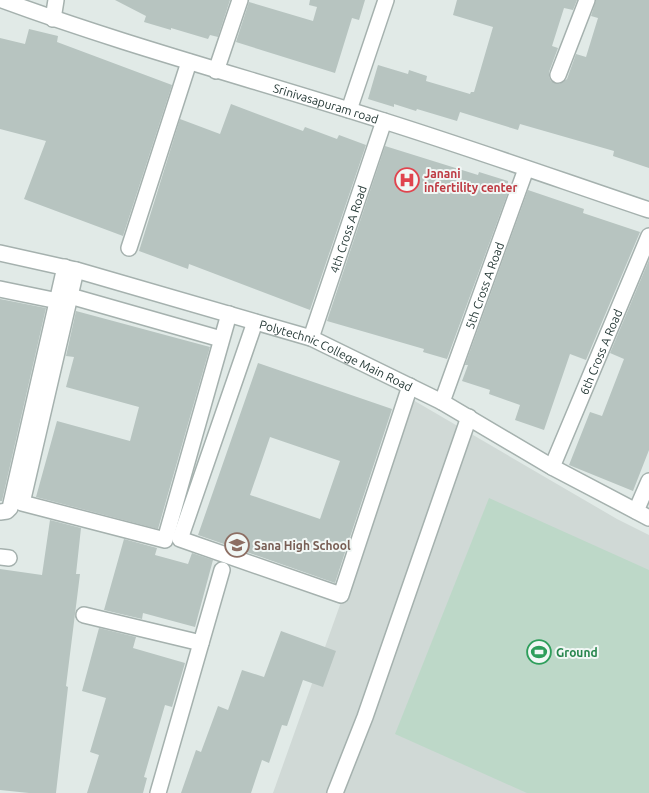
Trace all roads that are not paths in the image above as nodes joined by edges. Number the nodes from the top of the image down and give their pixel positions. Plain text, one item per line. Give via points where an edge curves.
1 (2, 0) edge
2 (56, 0) edge
3 (240, 0) edge
4 (386, 0) edge
5 (588, 0) edge
6 (53, 19) junction
7 (189, 62) junction
8 (216, 70) junction
9 (558, 75) dead end
10 (349, 110) junction
11 (384, 120) junction
12 (526, 169) junction
13 (649, 210) edge
14 (649, 236) edge
15 (129, 248) dead end
16 (0, 254) edge
17 (71, 269) junction
18 (0, 289) edge
19 (64, 298) junction
20 (229, 314) junction
21 (255, 322) junction
22 (311, 338) junction
23 (221, 339) junction
24 (410, 386) junction
25 (442, 402) junction
26 (469, 417) junction
27 (552, 467) junction
28 (649, 481) edge
29 (0, 512) edge
30 (642, 515) edge
31 (222, 570) dead end
32 (84, 615) dead end
33 (201, 644) junction
34 (158, 793) edge
35 (335, 793) edge

1 - 6 street, Srinivasapuram road
2 - 6 street
3 - 8 street
4 - 10 street
5 - 9 street
6 - 7 street, Srinivasapuram road
7 - 8 street, Srinivasapuram road
7 - 15 street
8 - 10 street, Srinivasapuram road
10 - 11 street, Srinivasapuram road
11 - 12 street, Srinivasapuram road
11 - 22 street, 4th Cross A Road
12 - 13 street, Srinivasapuram road
12 - 25 street, 5th Cross A Road
14 - 27 street, 6th Cross A Road
16 - 17 street, Polytechnic College Main Road
17 - 19 street
17 - 20 street, Polytechnic College Main Road
18 - 19 street
19 - 23 street
19 - 23 street via 22,502 165,540
19 - 29 street via 10,508
20 - 21 street, Polytechnic College Main Road
20 - 23 street
21 - 22 street, Polytechnic College Main Road
21 - 24 street via 180,539 341,595
22 - 24 street, Polytechnic College Main Road
24 - 25 street, Polytechnic College Main Road
25 - 26 street, Polytechnic College Main Road
26 - 27 street, Polytechnic College Main Road
26 - 35 street via 365,717
27 - 30 street, Polytechnic College Main Road
28 - 30 street
31 - 33 street
32 - 33 street
33 - 34 street

